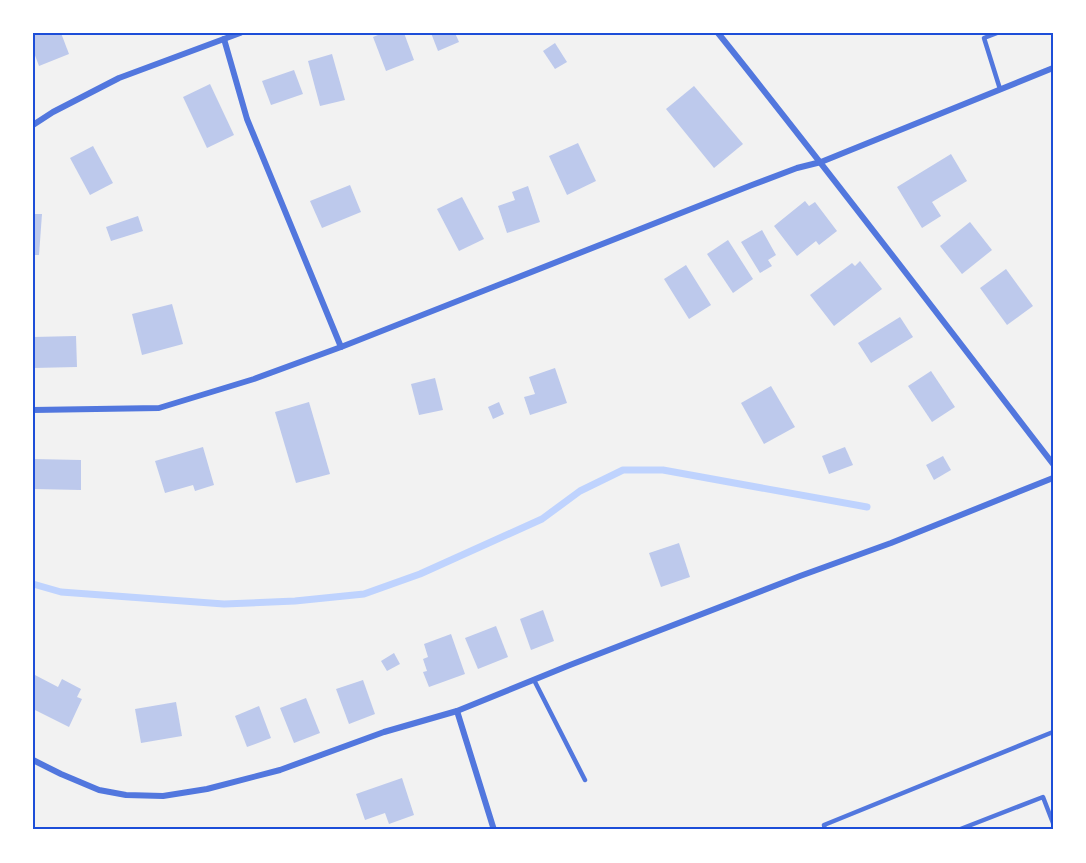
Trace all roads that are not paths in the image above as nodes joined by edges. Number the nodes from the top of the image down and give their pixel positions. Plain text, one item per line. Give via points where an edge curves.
1 (240, 33) edge
2 (718, 33) edge
3 (997, 33) edge
4 (224, 39) junction
5 (1053, 68) edge
6 (1000, 89) junction
7 (33, 124) edge
8 (821, 162) junction
9 (341, 347) junction
10 (33, 410) edge
11 (1053, 464) edge
12 (1053, 478) edge
13 (534, 680) junction
14 (457, 711) junction
15 (1053, 732) edge
16 (33, 760) edge
17 (585, 780) dead end
18 (1053, 823) edge
19 (825, 827) edge
20 (494, 830) edge
21 (817, 830) edge
22 (958, 830) edge

1 - 4 street
2 - 8 street
3 - 6 lane via 984,38
4 - 7 street via 119,78
4 - 9 street via 248,119
5 - 6 street
6 - 8 street
8 - 9 street via 752,185
8 - 11 street
9 - 10 street via 159,408
12 - 13 street
13 - 14 street
13 - 17 lane
14 - 16 street via 384,732 280,770 163,796 99,790
14 - 20 street
15 - 19 lane
18 - 22 lane via 1043,796
19 - 21 lane

